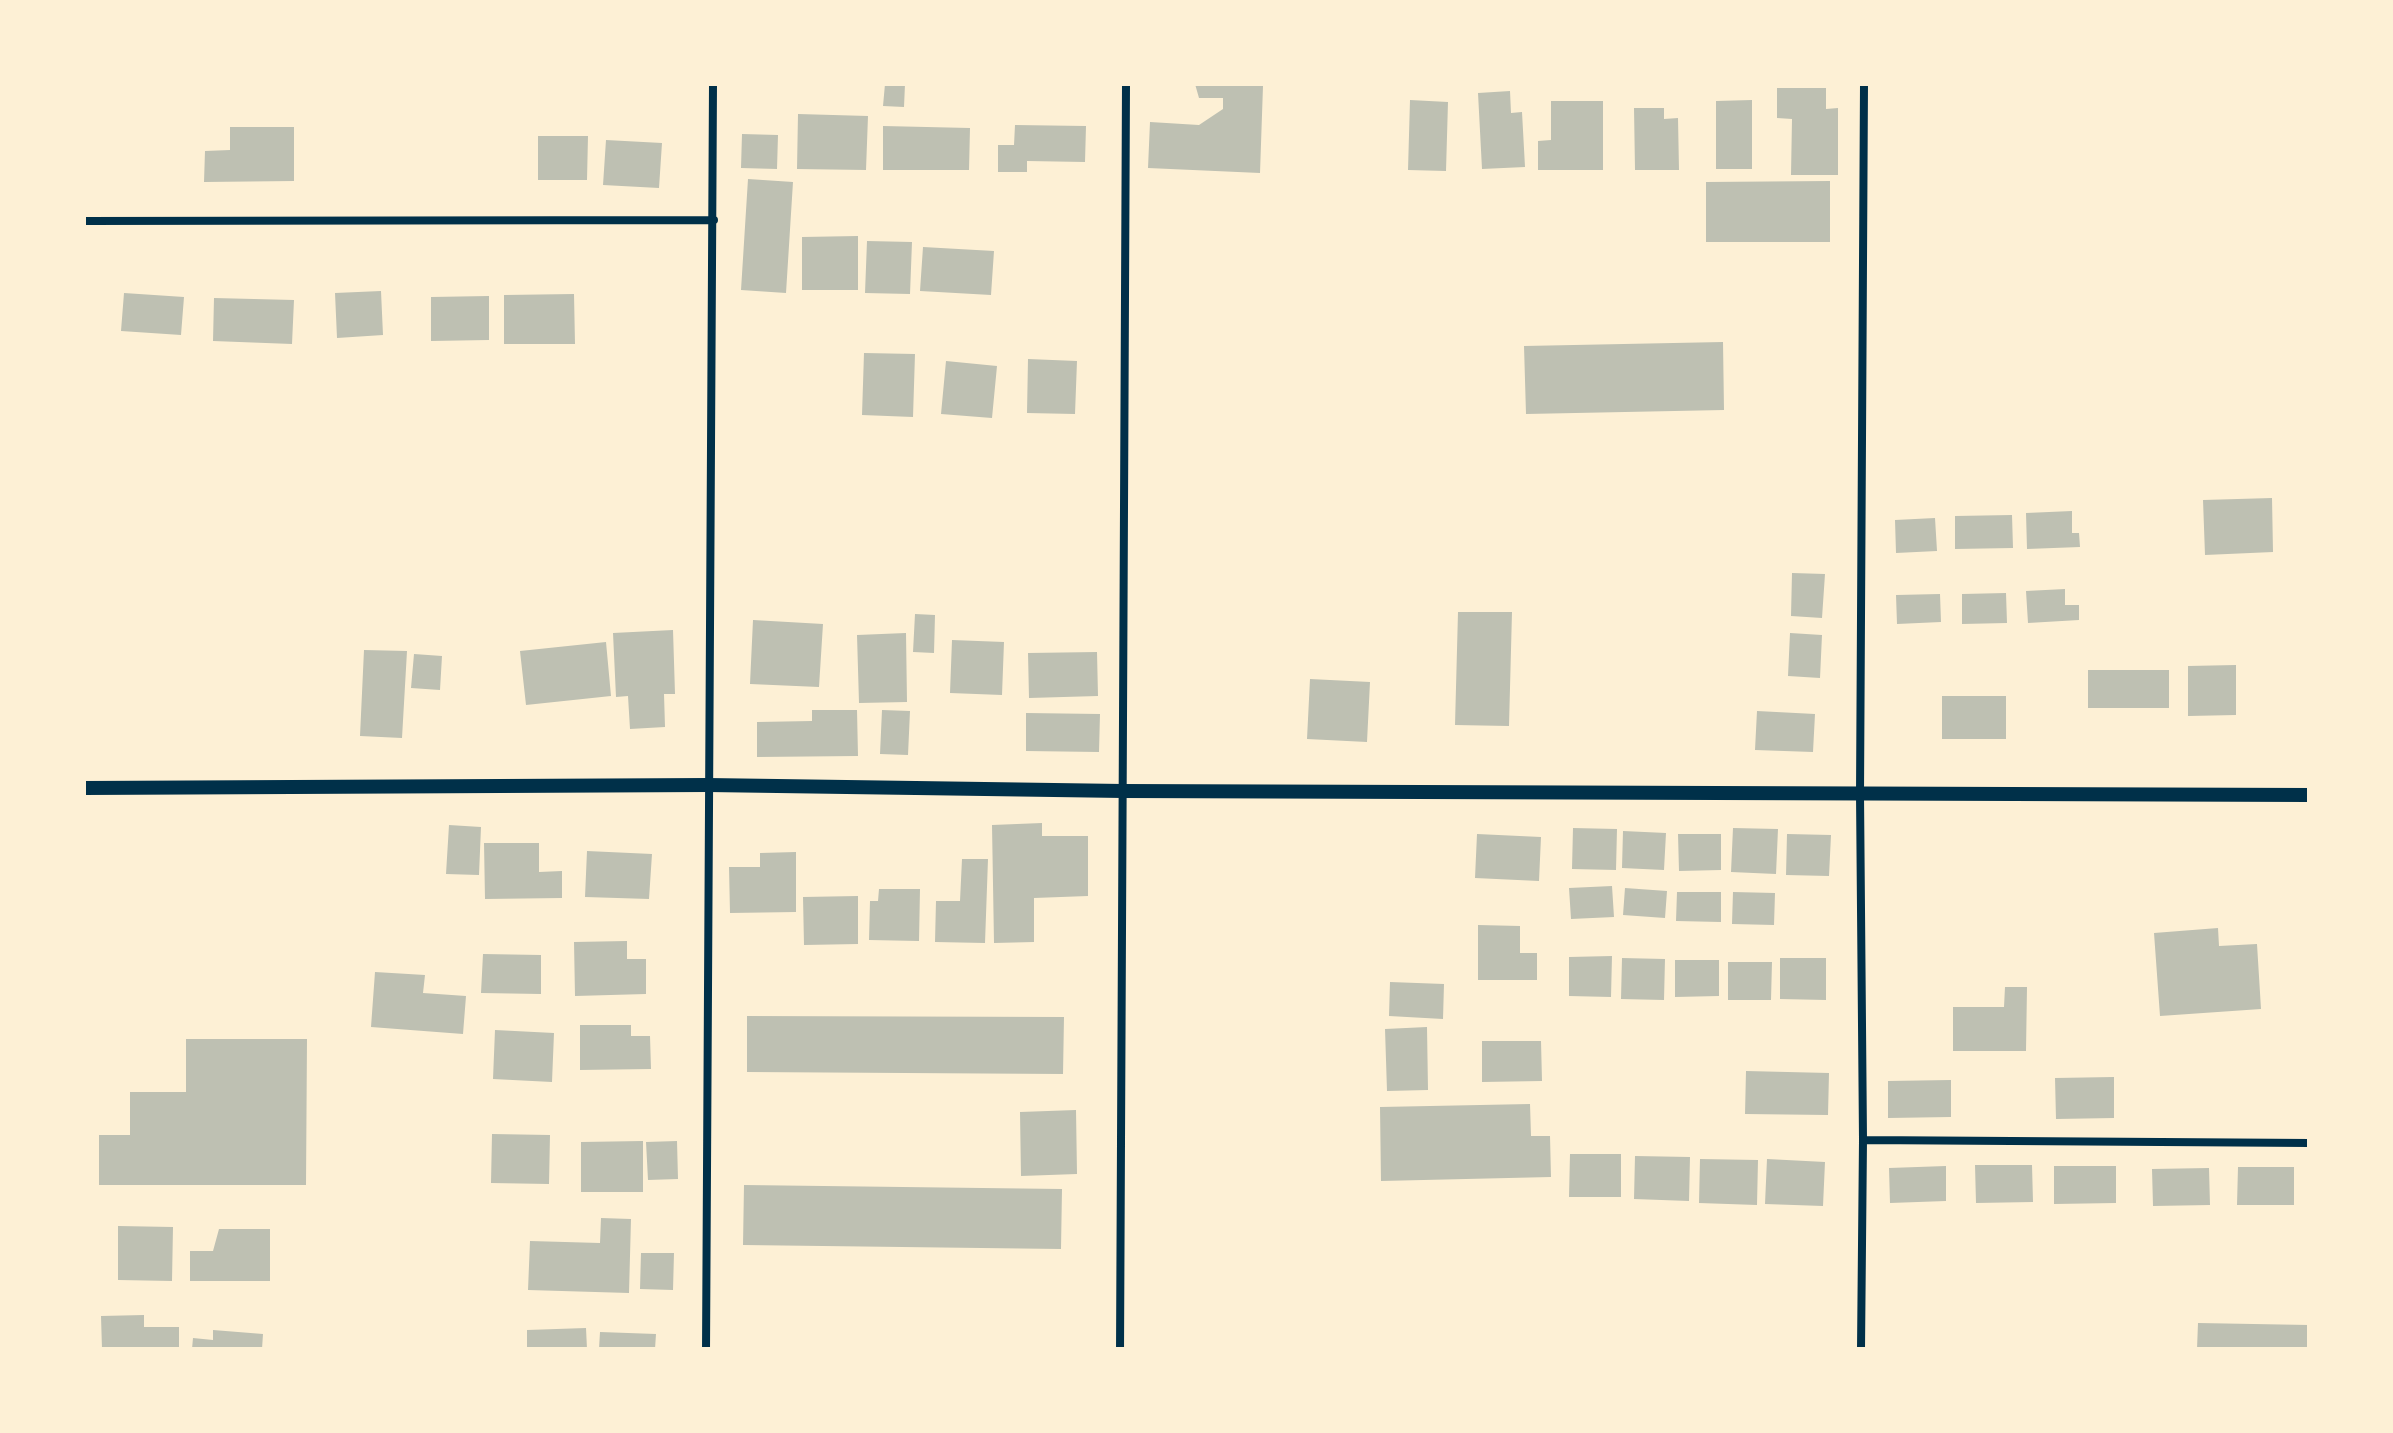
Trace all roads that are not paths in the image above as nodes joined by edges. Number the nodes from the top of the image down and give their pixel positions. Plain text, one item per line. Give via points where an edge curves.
1 (713, 84) edge
2 (1126, 84) edge
3 (1864, 84) edge
4 (714, 220) junction
5 (84, 221) edge
6 (708, 785) junction
7 (84, 788) edge
8 (1123, 791) junction
9 (1860, 794) junction
10 (2309, 795) edge
11 (1863, 1140) junction
12 (2309, 1143) edge
13 (706, 1349) edge
14 (1120, 1349) edge
15 (1861, 1349) edge

1 - 4 street
2 - 8 street
3 - 9 street
4 - 5 street
4 - 6 street
6 - 7 street
6 - 8 street
6 - 13 street
8 - 9 street
8 - 14 street
9 - 10 street
9 - 11 street
11 - 12 street
11 - 15 street

